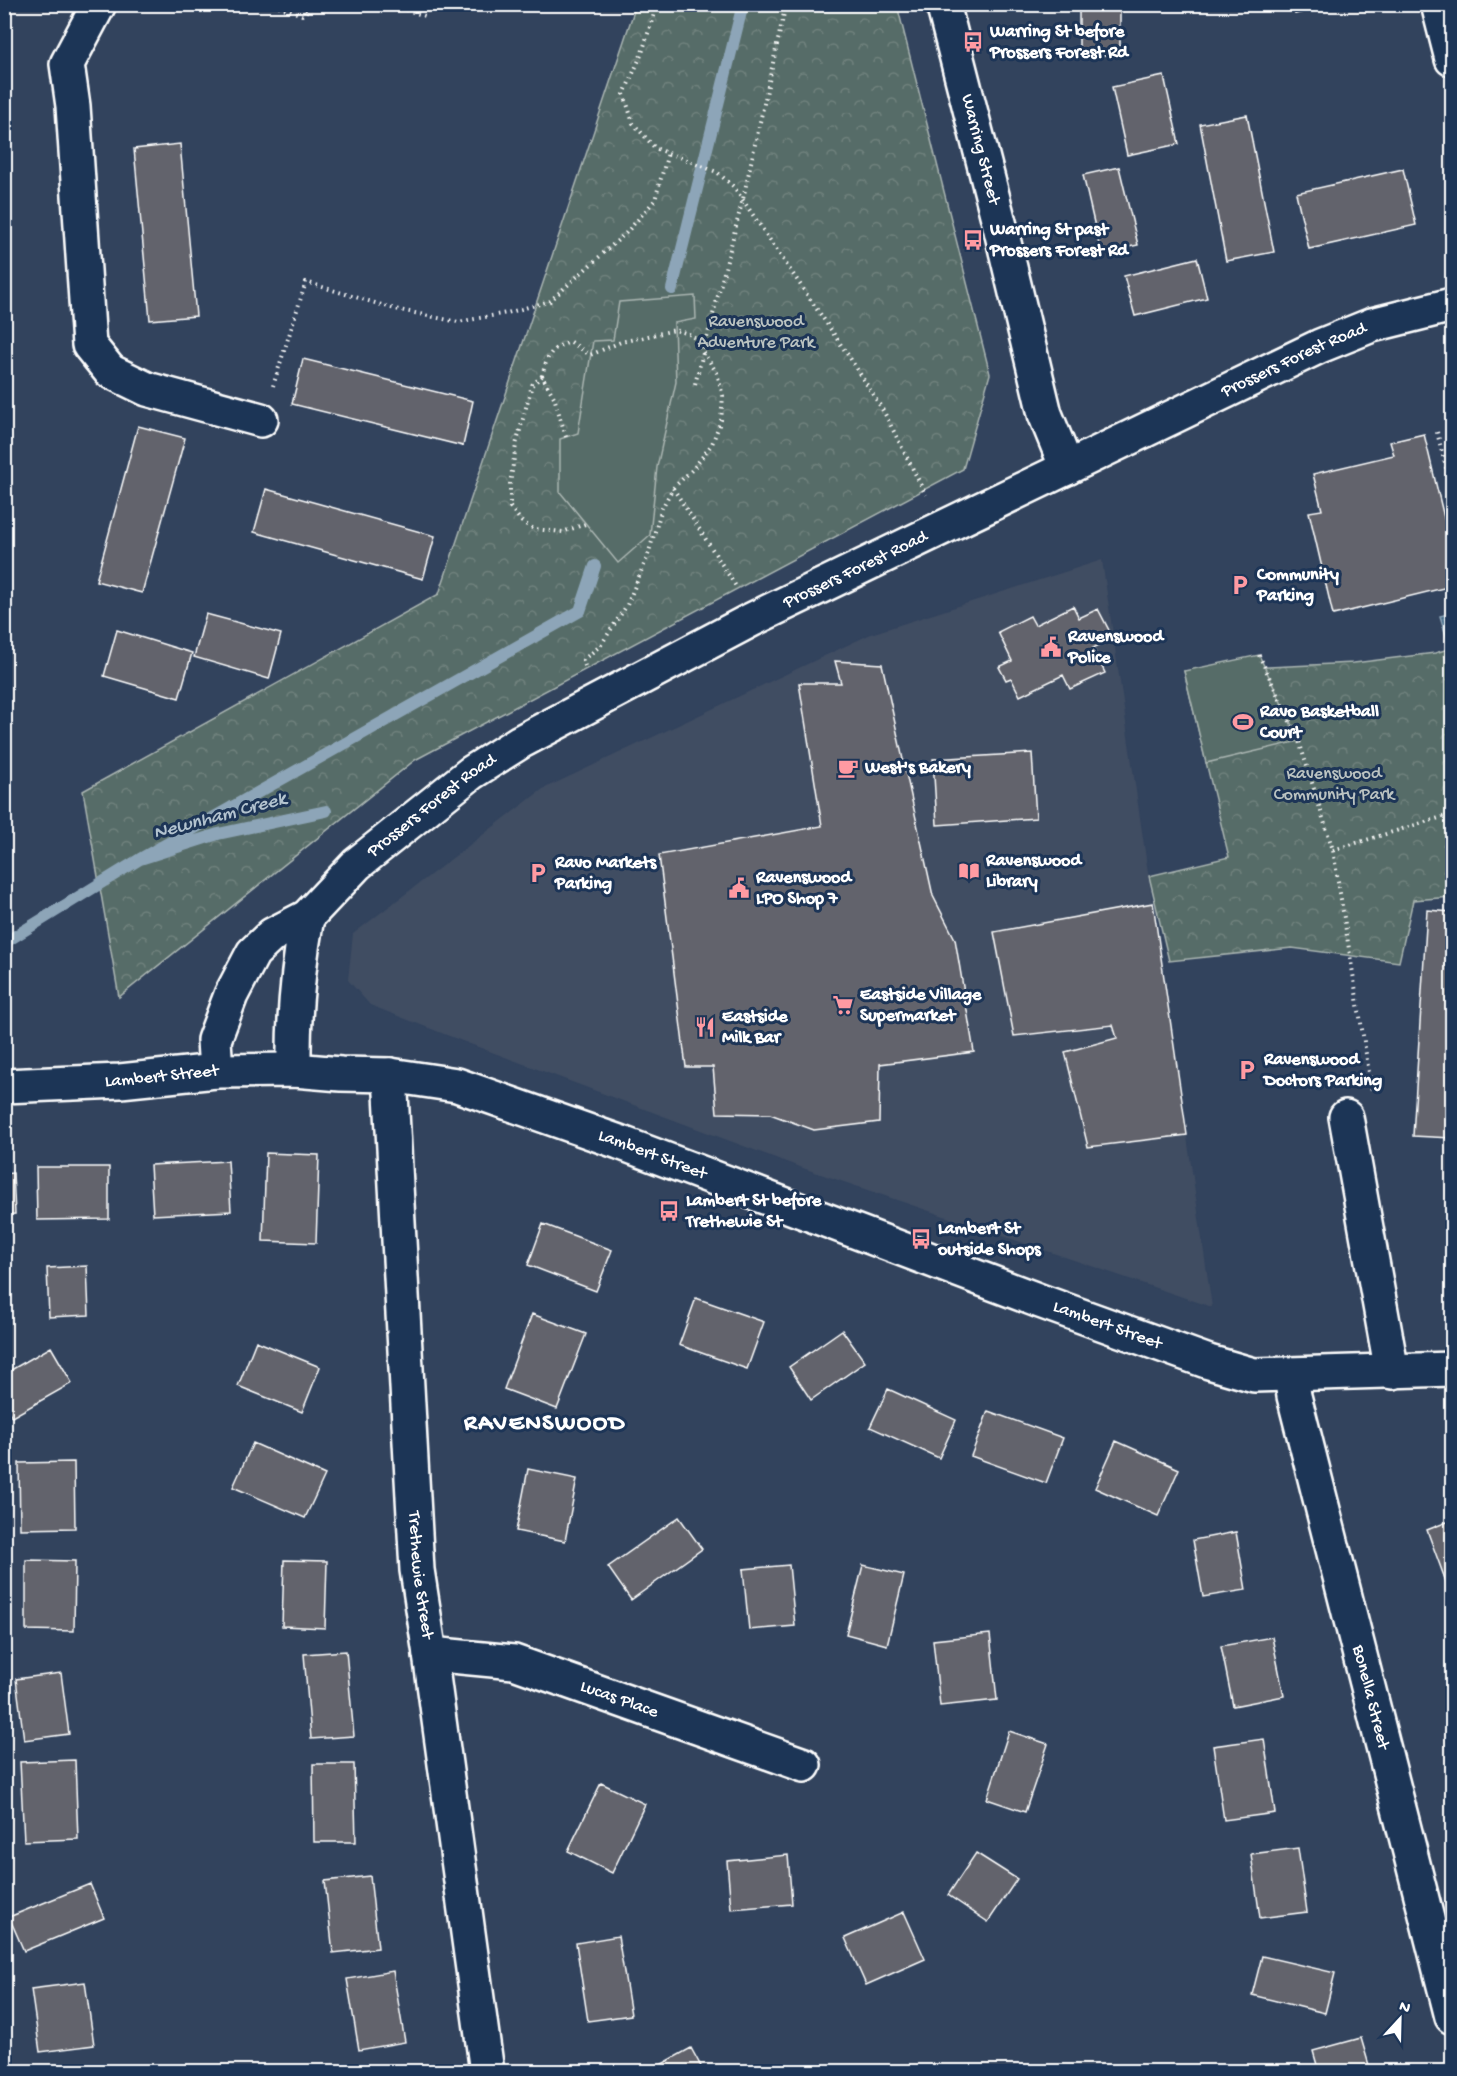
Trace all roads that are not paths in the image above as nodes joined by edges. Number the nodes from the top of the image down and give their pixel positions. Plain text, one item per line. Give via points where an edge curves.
1 (99, 4) edge
2 (943, 4) edge
3 (1438, 4) edge
4 (1452, 59) edge
5 (1452, 305) edge
6 (261, 420) road end
7 (1067, 468) junction
8 (307, 917) junction
9 (294, 1070) junction
10 (216, 1071) junction
11 (390, 1076) junction
12 (4, 1086) edge
13 (1346, 1117) dead end
14 (1452, 1369) edge
15 (1392, 1372) junction
16 (1291, 1375) junction
17 (430, 1654) junction
18 (804, 1765) dead end
19 (1452, 2017) edge
20 (487, 2072) edge

1 - 6 street via 68,64 89,345 110,371 147,389
2 - 7 street, Warring Street via 1045,414
3 - 4 street
5 - 7 street, Prossers Forest Road via 1372,325 1320,346
7 - 8 street, Prossers Forest Road via 751,620 520,742 471,773 357,864
8 - 9 street via 298,969
8 - 10 street, Prossers Forest Road via 272,935 253,953 214,1040
9 - 10 street, Lambert Street
9 - 11 street, Lambert Street
10 - 12 street, Lambert Street via 120,1081
11 - 16 street, Lambert Street via 457,1085 508,1102 1209,1362 1254,1375
11 - 17 street, Trethewie Street via 417,1570
13 - 15 street
14 - 15 street, Lambert Street
15 - 16 street, Lambert Street
16 - 19 street, Bonella Street
17 - 18 street, Lucas Place via 514,1662
17 - 20 street, Trethewie Street

